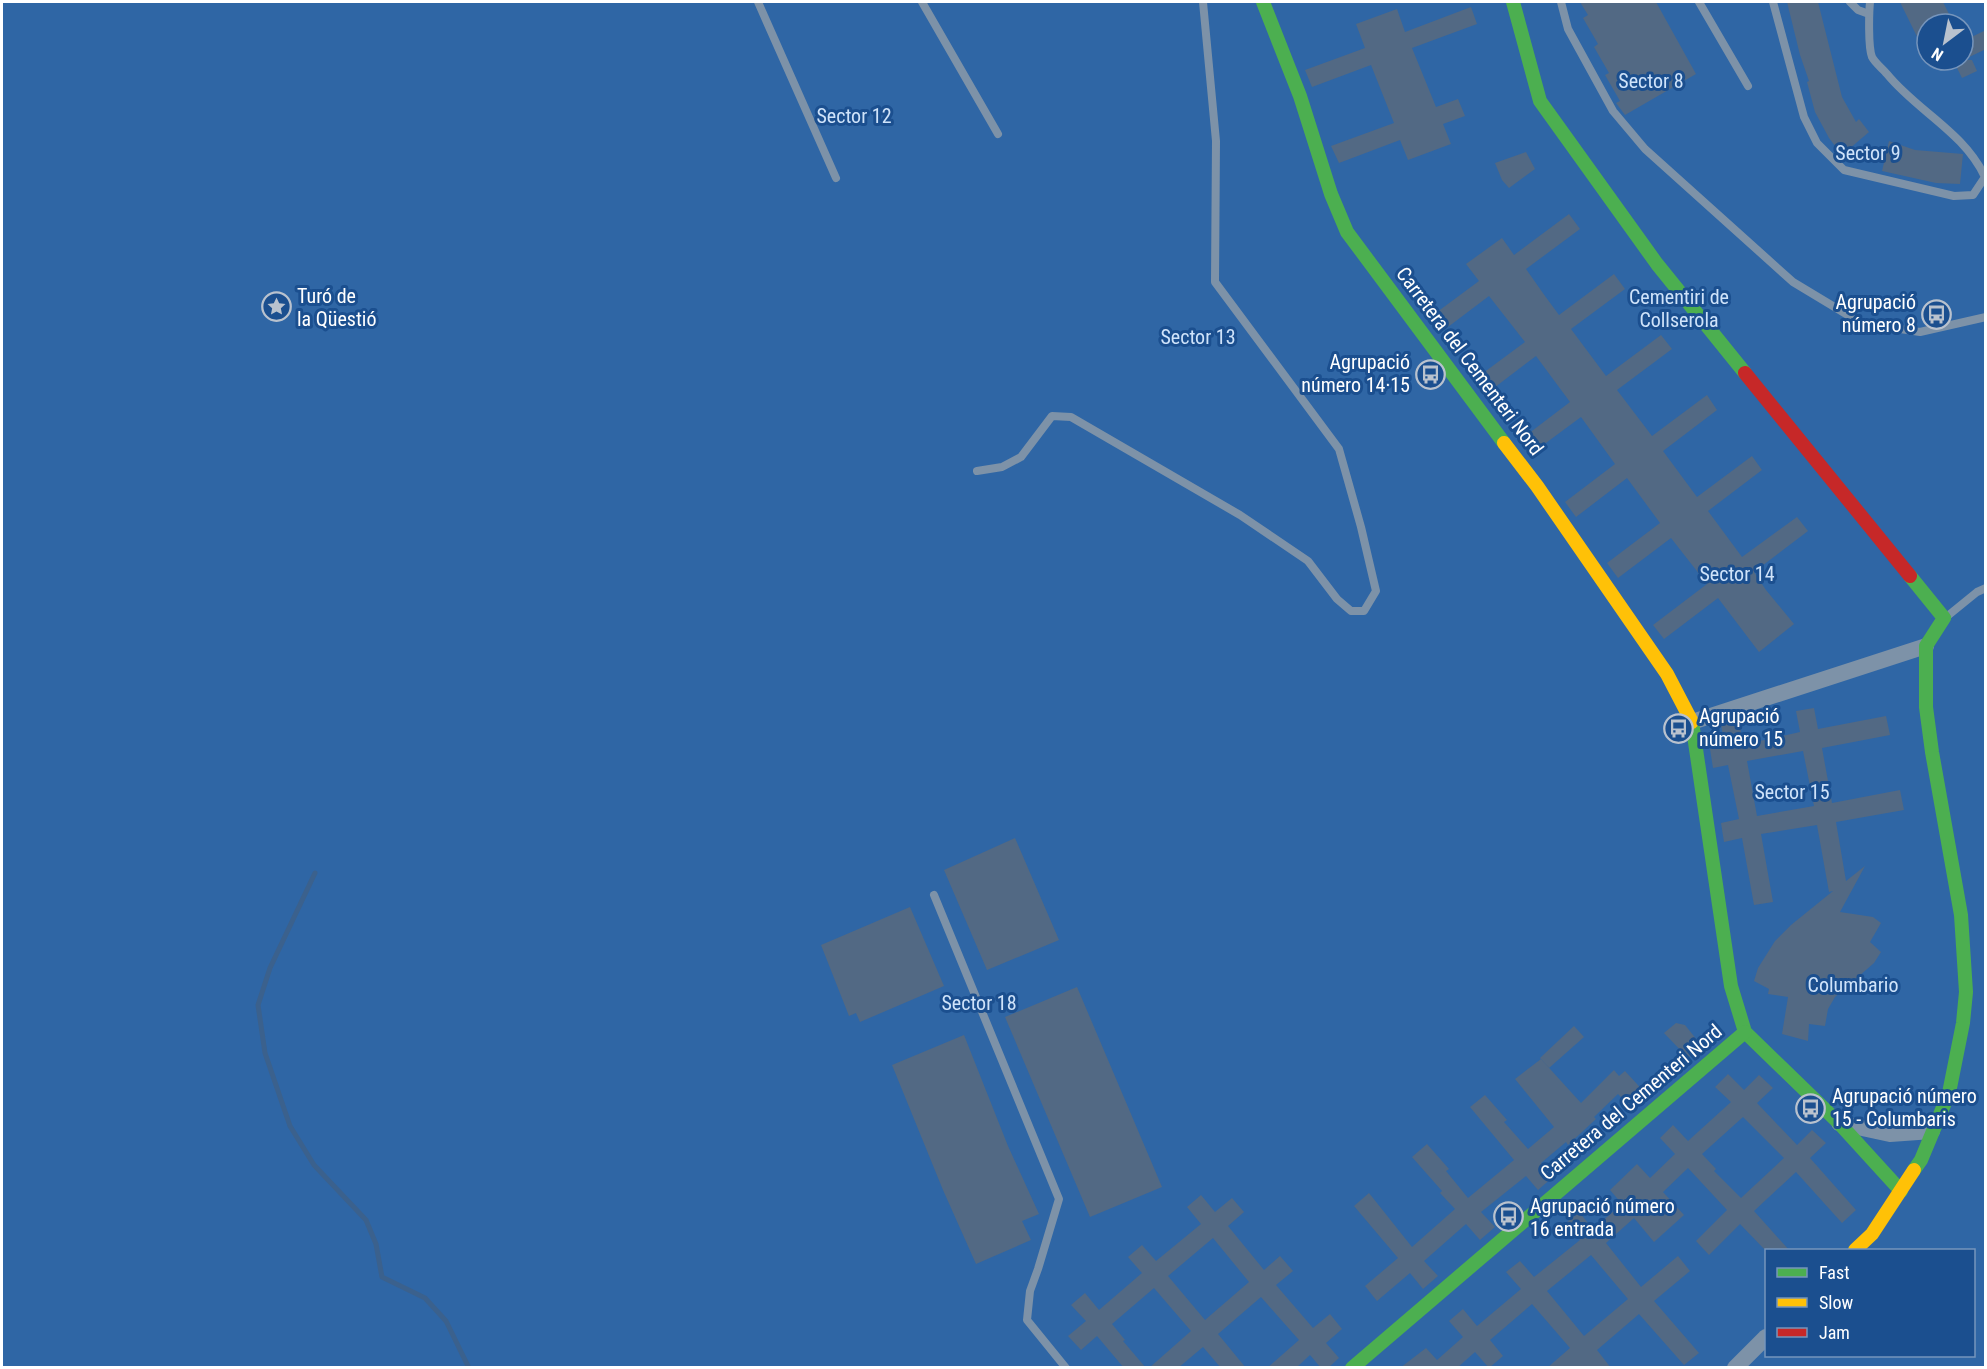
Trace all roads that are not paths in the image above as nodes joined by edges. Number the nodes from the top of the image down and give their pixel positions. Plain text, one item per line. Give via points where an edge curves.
1 (758, 2) edge
2 (922, 2) edge
3 (1203, 2) edge
4 (1263, 2) edge
5 (1514, 2) edge
6 (1562, 2) edge
7 (1699, 2) edge
8 (1773, 2) edge
9 (1851, 2) edge
10 (1870, 2) edge
11 (1869, 14) junction
12 (1748, 86) dead end
13 (998, 134) dead end
14 (836, 178) dead end
15 (1986, 317) edge
16 (976, 471) dead end
17 (1986, 588) edge
18 (1944, 618) junction
19 (1926, 646) junction
20 (1692, 722) junction
21 (934, 895) dead end
22 (1745, 1032) junction
23 (1839, 1124) junction
24 (1932, 1131) junction
25 (1901, 1191) junction
26 (1857, 1249) edge
27 (1765, 1339) edge
28 (1066, 1368) edge
29 (1352, 1368) edge
30 (1735, 1368) edge

1 - 14 lane
2 - 13 lane
3 - 16 lane via 1216,141 1215,282 1339,449 1376,591 1364,611 1351,611 1308,561 1240,515 1071,417 1052,416 1021,457 1002,467
4 - 20 street, Carretera del Cementeri Nord via 1347,232 1537,486 1667,674
5 - 18 street via 1540,101 1657,264
6 - 15 lane via 1568,29 1613,111 1645,149 1792,282 1861,323 1920,332
7 - 12 lane
8 - 11 lane via 1804,117 1817,143 1844,170 1954,196 1973,195 1984,177 1976,159 1900,90 1872,56
9 - 11 lane
10 - 11 lane
17 - 18 lane
18 - 19 street
19 - 20 street
19 - 24 street via 1926,707 1960,915 1966,992 1949,1093
20 - 22 street, Carretera del Cementeri Nord via 1731,986
21 - 28 lane via 1059,1199 1030,1291 1027,1320
22 - 23 street, Carretera del Cementeri Nord
22 - 29 street, Carretera del Cementeri Nord
23 - 24 street via 1890,1134
23 - 25 street, Carretera del Cementeri Nord
24 - 25 street via 1921,1160
25 - 26 street
27 - 30 street

